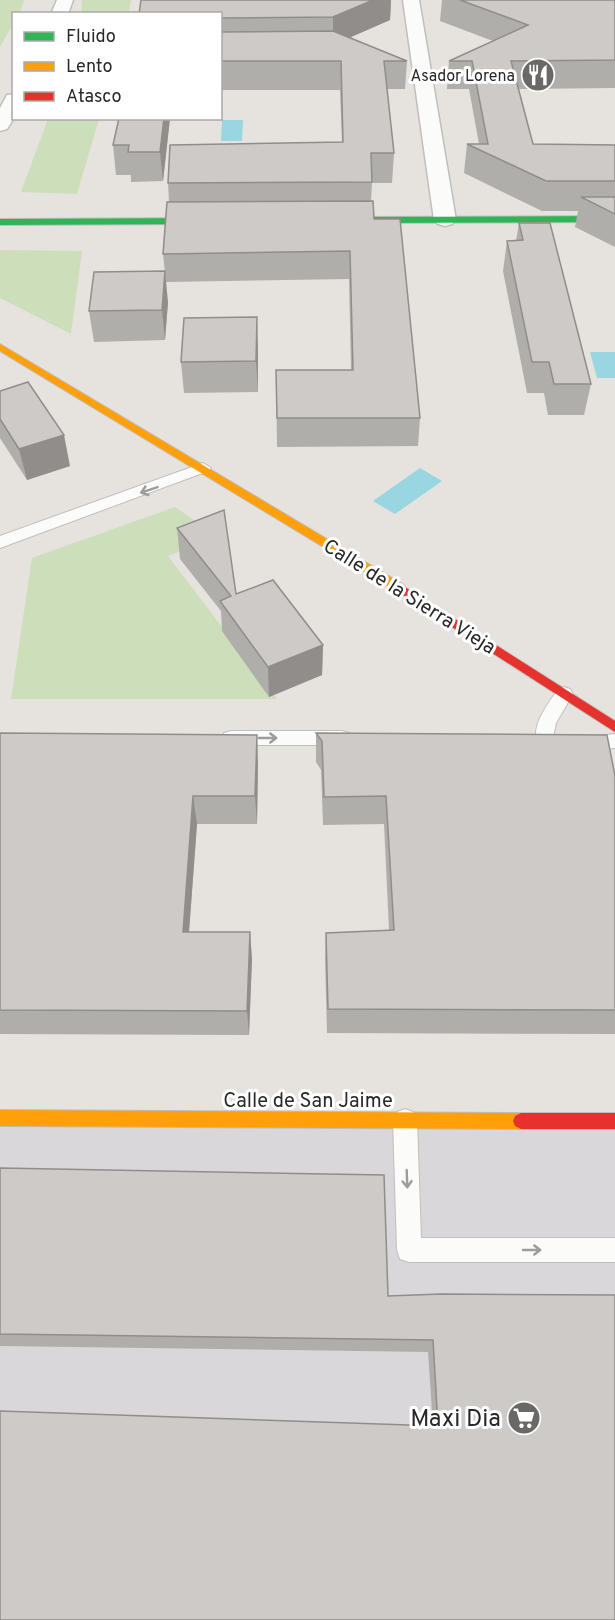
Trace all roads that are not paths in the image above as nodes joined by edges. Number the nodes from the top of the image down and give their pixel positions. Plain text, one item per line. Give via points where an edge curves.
1 (411, 0) edge
2 (12, 103) edge
3 (0, 125) edge
4 (615, 219) edge
5 (337, 220) edge
6 (445, 220) junction
7 (230, 221) edge
8 (0, 222) edge
9 (0, 347) edge
10 (203, 468) junction
11 (0, 542) edge
12 (564, 694) junction
13 (615, 727) edge
14 (521, 737) edge
15 (545, 737) junction
16 (212, 738) edge
17 (355, 738) edge
18 (615, 741) edge
19 (0, 1118) edge
20 (405, 1120) junction
21 (615, 1121) edge
22 (615, 1250) edge

1 - 6 street
2 - 3 street
4 - 6 street
5 - 6 street
7 - 8 street
9 - 10 street, Calle de la Sierra Vieja
10 -> 11 lane
10 - 12 street, Calle de la Sierra Vieja
12 - 13 street, Calle de la Sierra Vieja
12 - 15 lane via 547,723
14 - 15 lane
15 - 18 lane via 572,743
16 -> 17 lane
19 - 20 street, Calle de San Jaime
20 - 21 street, Calle de San Jaime
20 -> 22 lane via 409,1250

